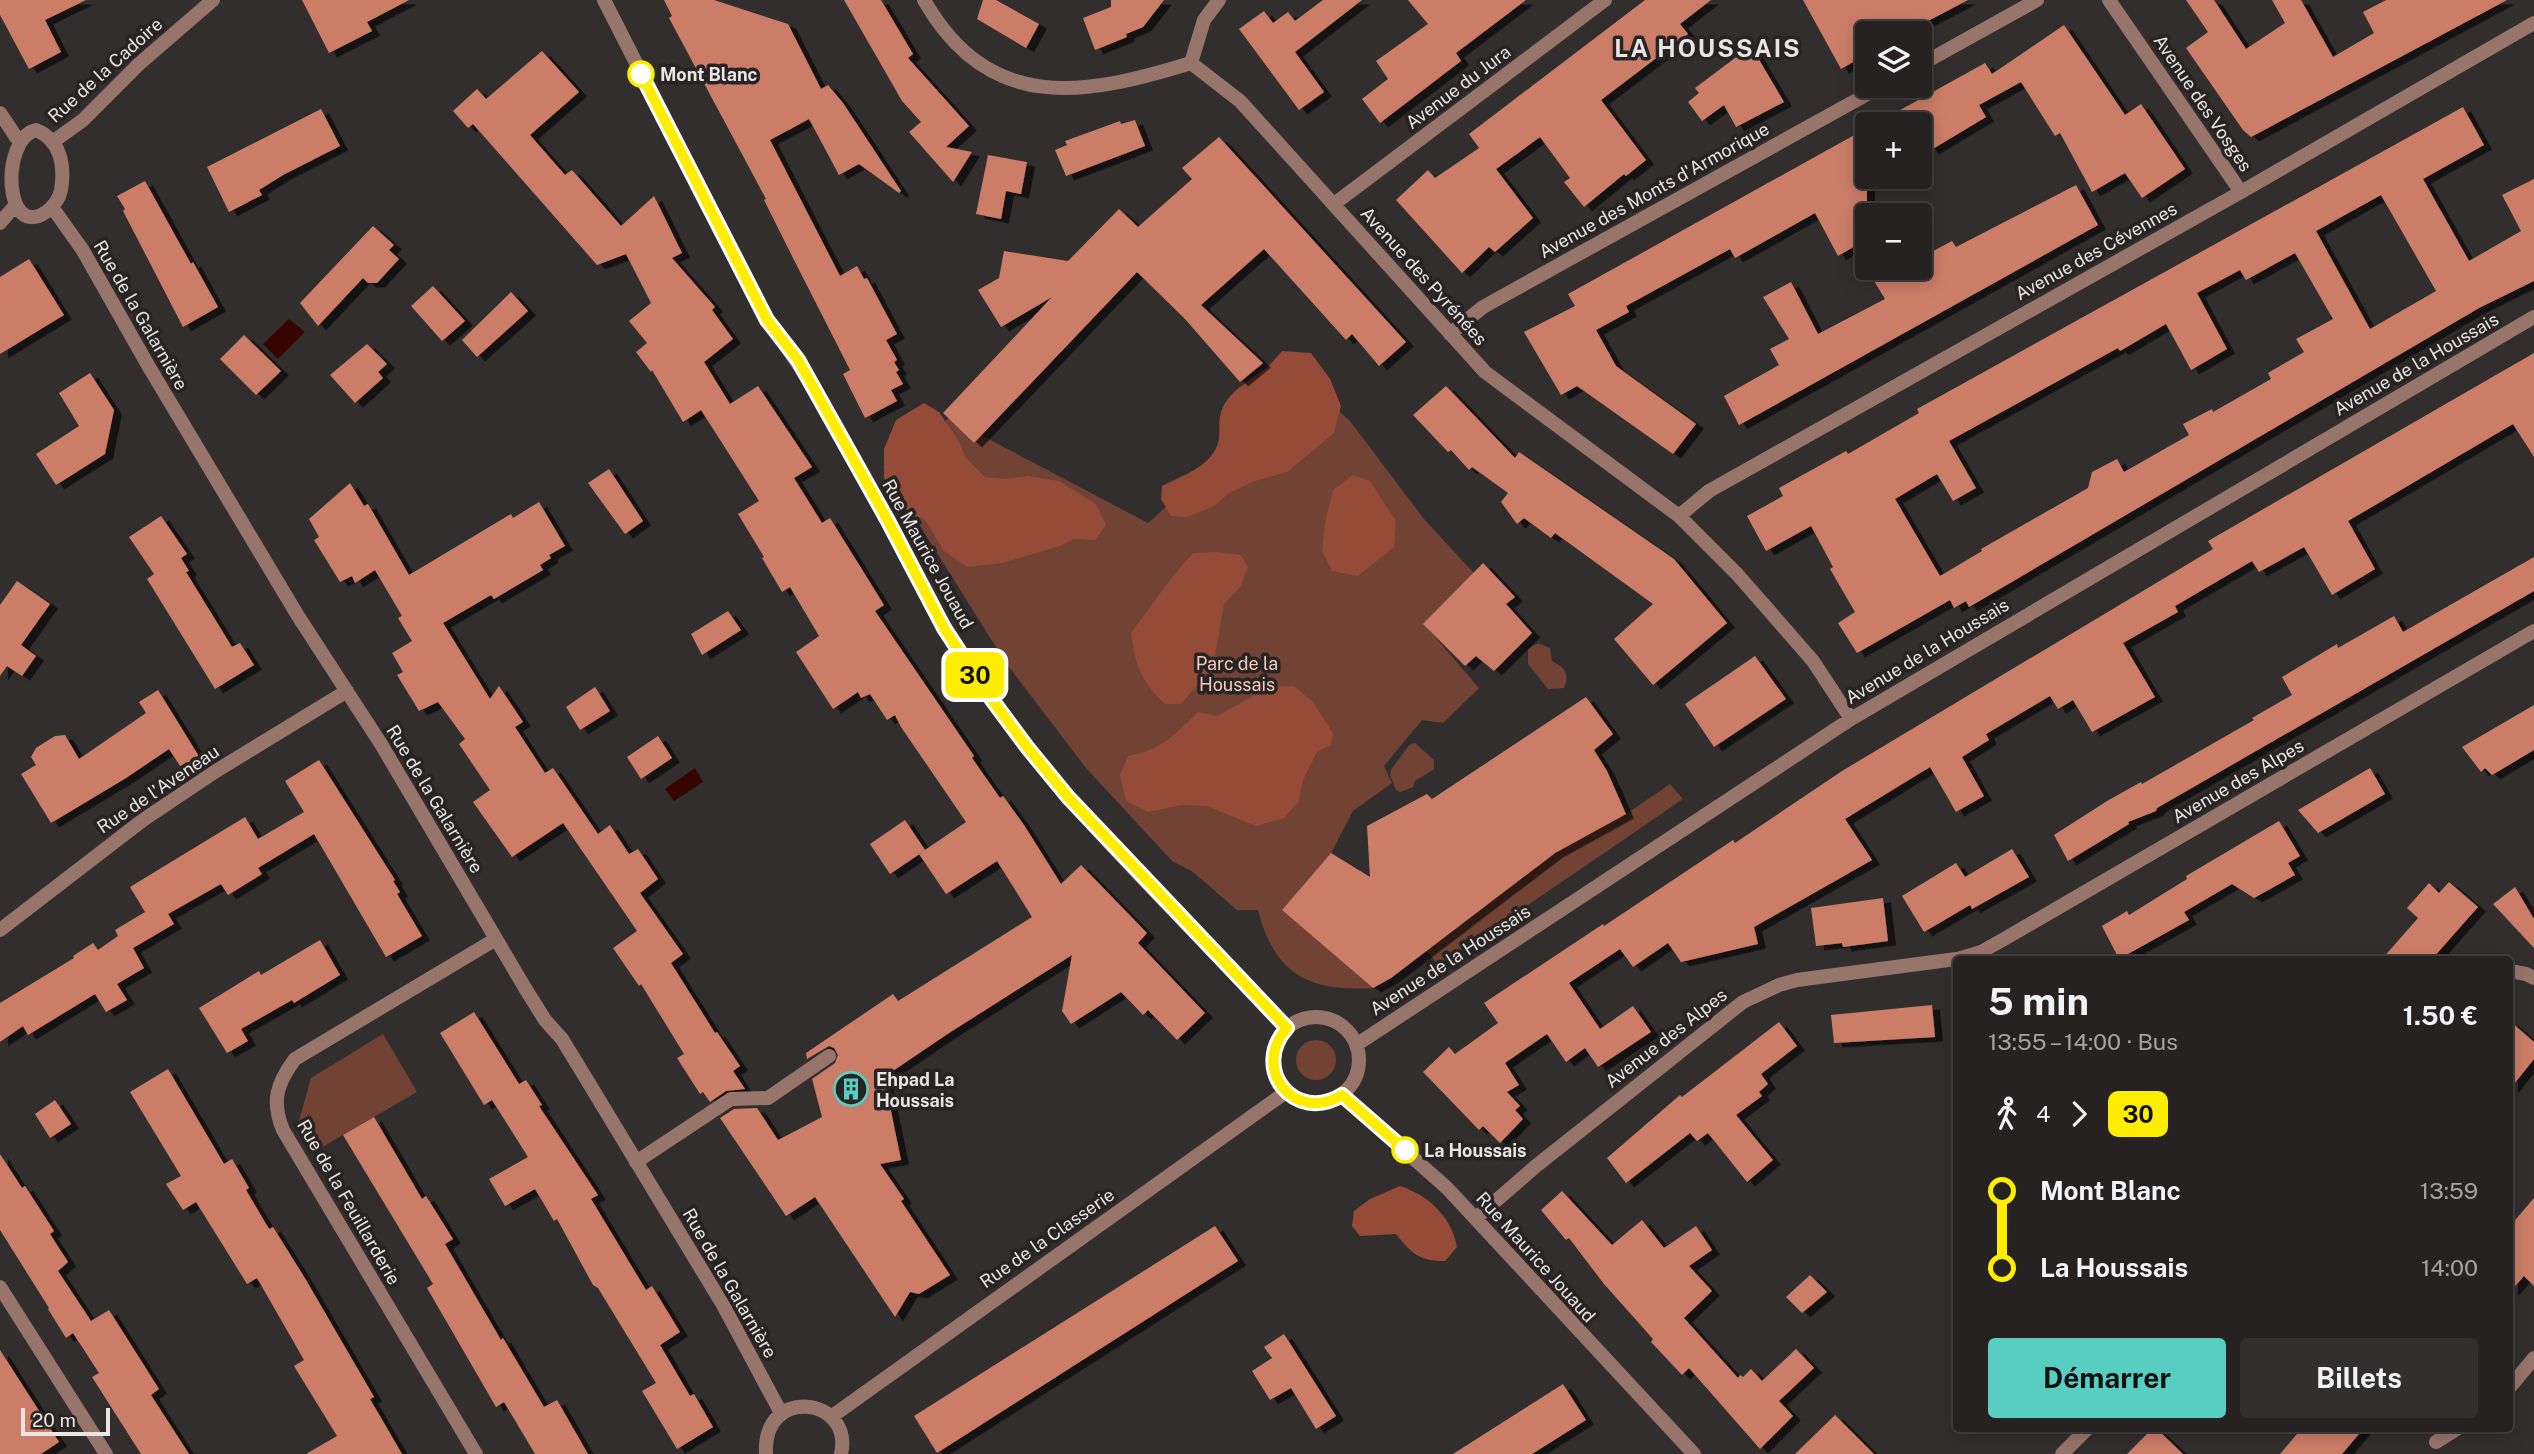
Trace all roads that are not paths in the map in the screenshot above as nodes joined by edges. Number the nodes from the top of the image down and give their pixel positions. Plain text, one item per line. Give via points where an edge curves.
1 (213, 0) edge
2 (604, 0) edge
3 (924, 0) edge
4 (1219, 0) edge
5 (1605, 0) edge
6 (2037, 0) edge
7 (2109, 0) edge
8 (2534, 23) edge
9 (1932, 58) edge
10 (1191, 62) junction
11 (1860, 98) edge
12 (0, 113) edge
13 (16, 137) junction
14 (54, 141) junction
15 (2241, 192) junction
16 (1335, 204) junction
17 (52, 207) junction
18 (13, 208) junction
19 (0, 223) edge
20 (2534, 317) edge
21 (1450, 334) junction
22 (1679, 516) junction
23 (2534, 631) edge
24 (347, 691) junction
25 (1851, 719) junction
26 (0, 930) edge
27 (496, 939) junction
28 (1967, 956) edge
29 (1953, 960) edge
30 (2513, 972) edge
31 (2534, 978) edge
32 (1287, 1028) junction
33 (1356, 1045) junction
34 (829, 1056) dead end
35 (1286, 1092) junction
36 (1342, 1095) junction
37 (636, 1162) junction
38 (1476, 1219) junction
39 (0, 1287) edge
40 (2534, 1358) edge
41 (2513, 1383) edge
42 (781, 1413) junction
43 (831, 1417) junction
44 (2084, 1432) edge
45 (2452, 1432) edge
46 (2436, 1442) dead end
47 (106, 1454) edge
48 (476, 1454) edge
49 (766, 1454) edge
50 (841, 1454) edge
51 (1694, 1454) edge
52 (2062, 1454) edge

1 - 14 street, Rue de la Cadoire via 83,120
2 - 32 street, Rue Maurice Jouaud via 767,320 798,360 944,628 984,689 1068,797
3 - 10 street via 939,26 960,48 1005,78 1030,85 1062,89 1097,86 1135,80
4 - 10 street via 1204,20
5 - 16 street, Avenue du Jura
6 - 9 street
7 - 15 street, Avenue des Vosges
8 - 15 street, Avenue des Cévennes
10 - 16 street, Avenue des Pyrénées via 1240,102
11 - 21 street, Avenue des Monts d'Armorique via 1483,307
12 - 13 street
13 - 14 street via 36,131
13 - 18 street via 5,154 2,178 3,191
14 - 17 street via 61,156 62,179
15 - 22 street, Avenue des Cévennes via 1721,484
16 - 21 street, Avenue des Pyrénées
17 - 18 street via 33,216
17 - 24 street, Rue de la Galarnière via 82,249 290,604
18 - 19 street
20 - 25 street, Avenue de la Houssais
21 - 22 street, Avenue des Pyrénées via 1485,372
22 - 25 street, Avenue des Pyrénées via 1737,573 1813,661
23 - 28 street, Avenue des Alpes via 2006,938
24 - 26 street, Rue de l'Aveneau via 143,820
24 - 27 street, Rue de la Galarnière
25 - 33 street, Avenue de la Houssais
27 - 37 street, Rue de la Galarnière
27 - 48 street, Rue de la Feuillarderie via 295,1059 277,1091 276,1114
29 - 38 street, Avenue des Alpes via 1797,980 1743,1002
30 - 31 street
32 - 33 street via 1303,1019 1322,1018 1339,1024
32 - 35 street via 1278,1041 1273,1064
33 - 36 street via 1358,1069 1353,1084
34 - 37 street via 768,1098 731,1099
35 - 36 street via 1317,1104
35 - 43 street, Rue de la Classerie
36 - 38 street, Rue Maurice Jouaud
37 - 42 street, Rue de la Galarnière via 723,1305
38 - 51 street, Rue Maurice Jouaud
39 - 47 street
40 - 41 street
42 - 43 street via 810,1406
42 - 49 street via 770,1424
43 - 50 street via 841,1435
44 - 52 street
45 - 46 street

